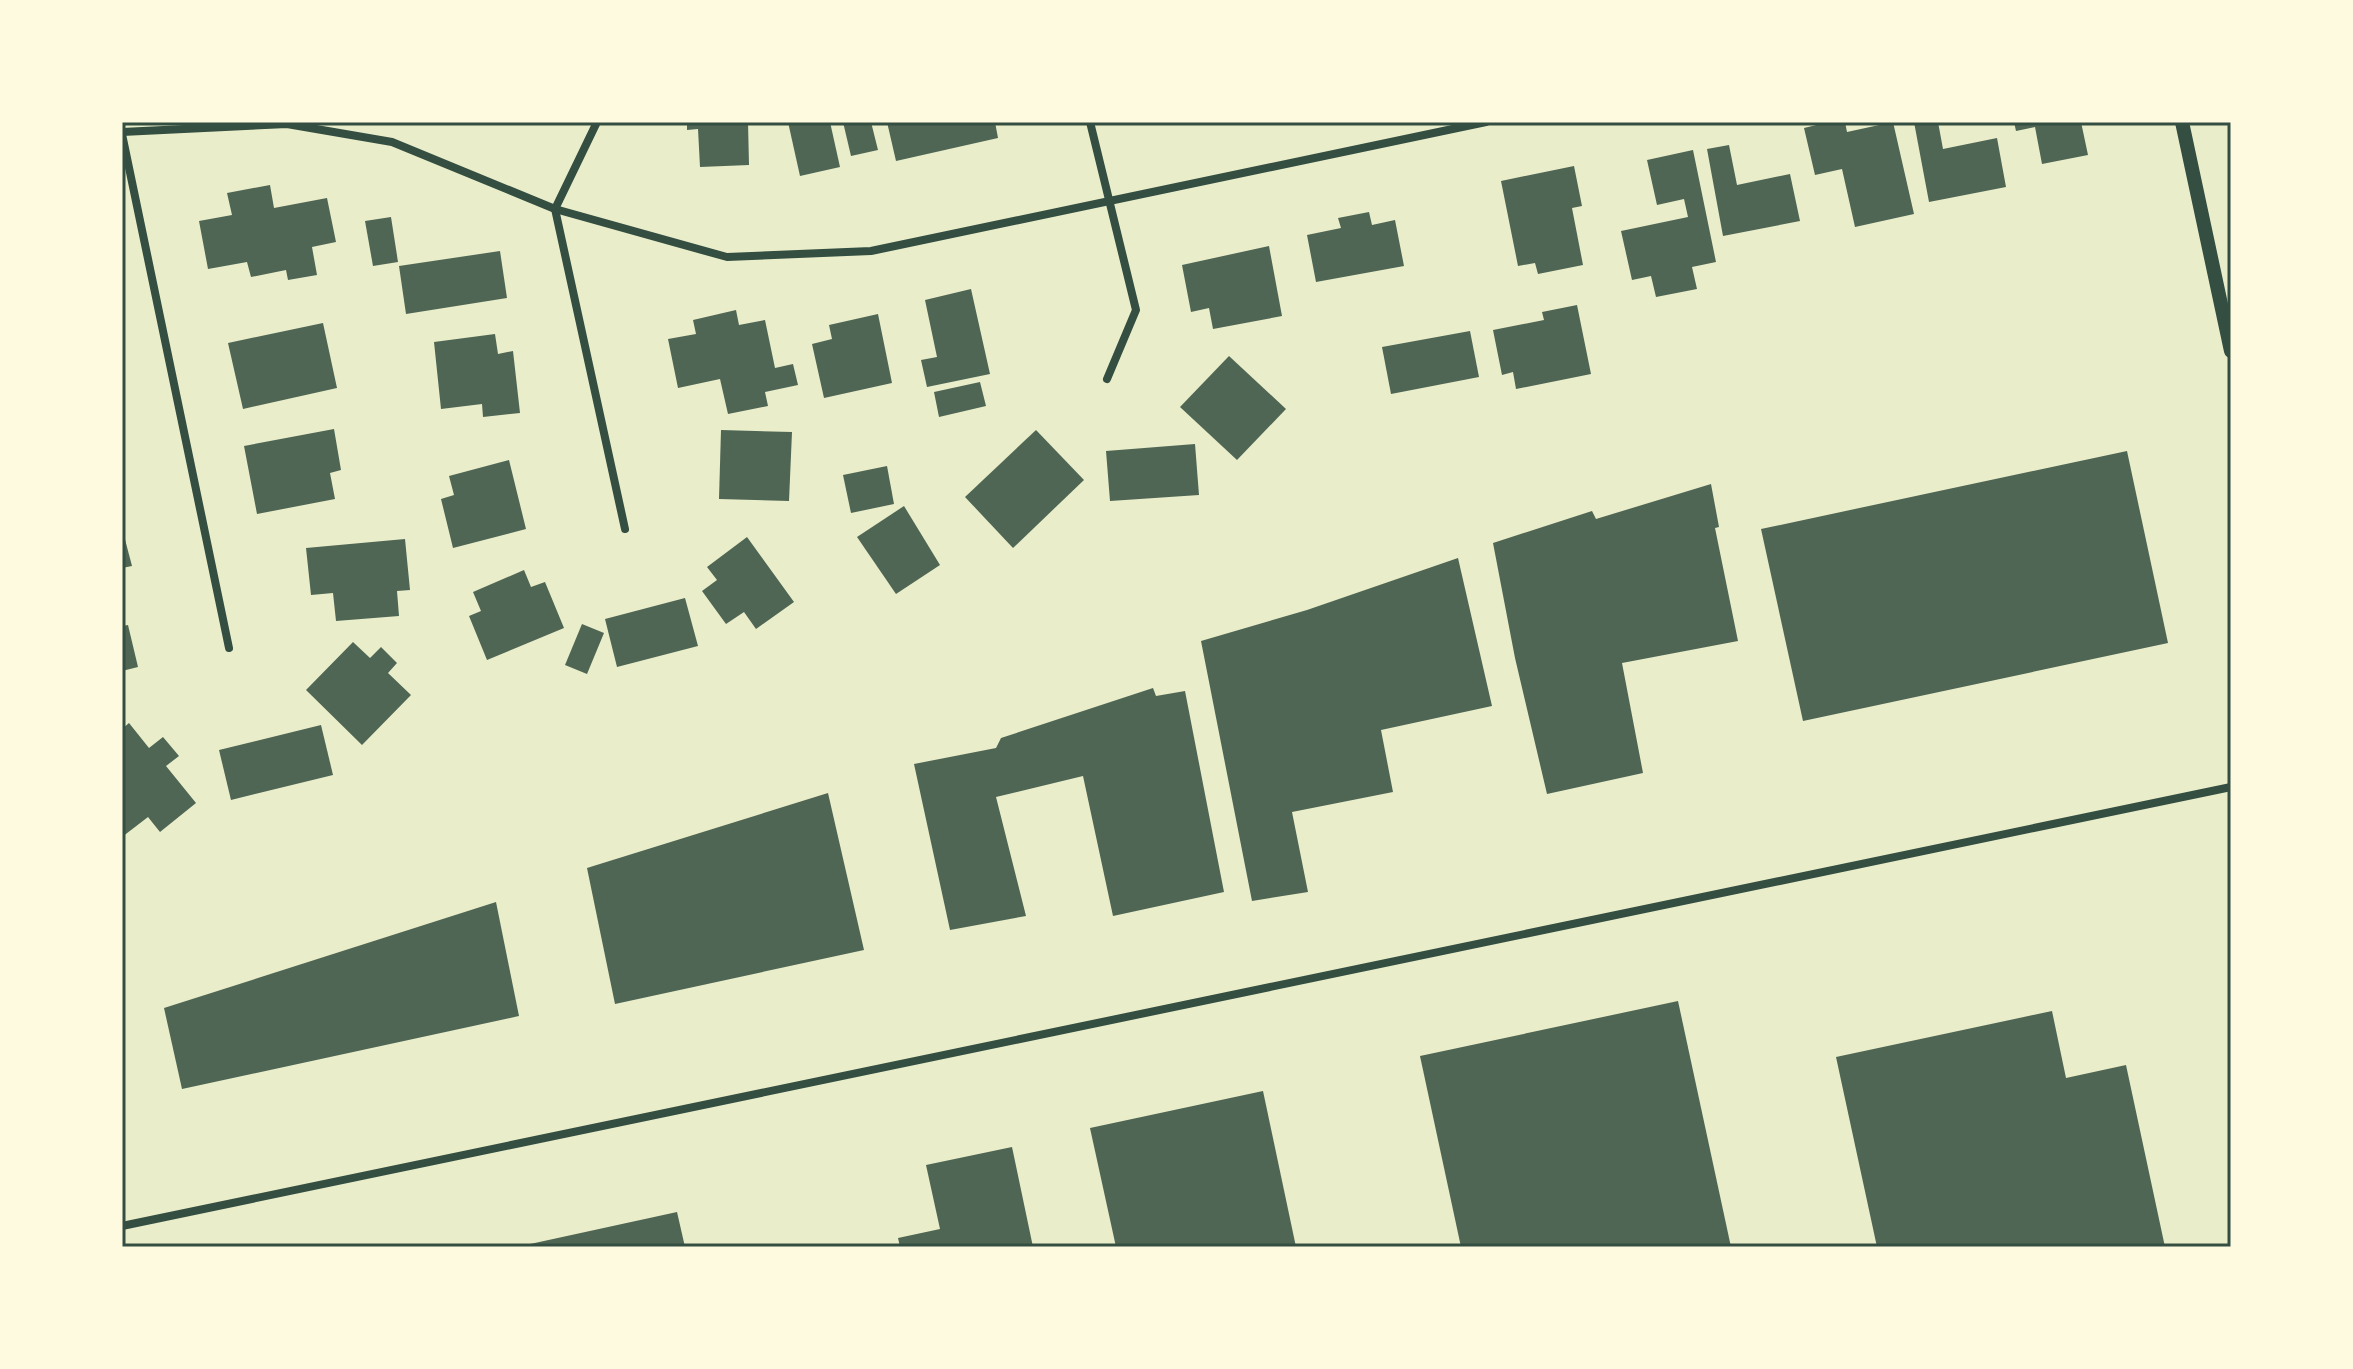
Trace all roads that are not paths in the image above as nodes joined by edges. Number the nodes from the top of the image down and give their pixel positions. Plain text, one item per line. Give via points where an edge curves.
1 (597, 122) edge
2 (1090, 122) edge
3 (1486, 122) edge
4 (2182, 122) edge
5 (122, 133) edge
6 (1108, 200) junction
7 (555, 209) junction
8 (2231, 351) edge
9 (1107, 379) dead end
10 (625, 529) dead end
11 (229, 648) dead end
12 (2231, 787) edge
13 (122, 1226) edge

1 - 7 street
2 - 6 street
3 - 6 street
4 - 8 street
5 - 7 street via 287,124 392,142
5 - 11 street
6 - 7 street via 871,251 727,257
6 - 9 street via 1136,310
7 - 10 street
12 - 13 street

